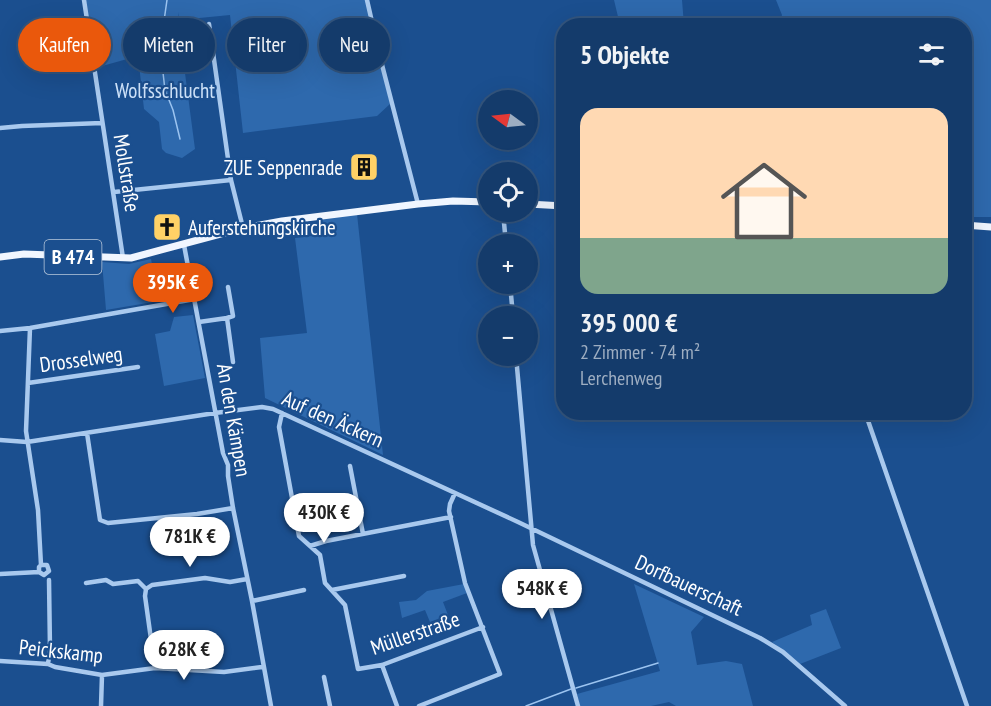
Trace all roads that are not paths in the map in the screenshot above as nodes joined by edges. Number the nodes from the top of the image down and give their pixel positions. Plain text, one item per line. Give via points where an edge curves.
1 (84, 0) edge
2 (367, 0) edge
3 (215, 67) edge
4 (102, 123) junction
5 (0, 128) edge
6 (231, 180) junction
7 (114, 192) junction
8 (478, 202) edge
9 (418, 204) junction
10 (538, 205) edge
11 (556, 206) edge
12 (972, 226) edge
13 (991, 227) edge
14 (243, 228) junction
15 (184, 245) junction
16 (0, 257) edge
17 (123, 258) junction
18 (228, 287) dead end
19 (195, 299) junction
20 (227, 318) junction
21 (200, 322) junction
22 (30, 328) junction
23 (0, 331) edge
24 (233, 362) dead end
25 (517, 366) edge
26 (138, 367) dead end
27 (28, 383) junction
28 (216, 413) junction
29 (282, 413) junction
30 (868, 420) edge
31 (87, 433) junction
32 (0, 440) edge
33 (27, 441) junction
34 (350, 465) dead end
35 (456, 493) junction
36 (233, 508) junction
37 (451, 517) junction
38 (531, 528) junction
39 (363, 534) junction
40 (310, 546) junction
41 (41, 565) junction
42 (39, 572) junction
43 (0, 574) edge
44 (404, 576) dead end
45 (247, 579) junction
46 (49, 580) dead end
47 (86, 583) dead end
48 (146, 589) junction
49 (304, 590) dead end
50 (332, 590) junction
51 (252, 601) junction
52 (483, 627) junction
53 (0, 662) edge
54 (48, 664) junction
55 (382, 665) junction
56 (262, 667) junction
57 (155, 668) junction
58 (102, 675) junction
59 (324, 677) dead end
60 (100, 706) edge
61 (271, 706) edge
62 (330, 706) edge
63 (397, 706) edge
64 (419, 706) edge
65 (578, 706) edge
66 (845, 706) edge
67 (967, 706) edge

1 - 4 street
2 - 9 street
3 - 6 street
4 - 5 street, Mollstraße
4 - 7 street, Mollstraße
6 - 7 street
6 - 14 street
7 - 17 street, Mollstraße
8 - 9 main road, B 474
9 - 14 main road, B 474
10 - 11 main road
12 - 13 main road
14 - 15 main road, B 474
15 - 17 main road, B 474
15 - 19 street, An den Kämpen
16 - 17 main road, B 474 via 24,254
18 - 20 street via 233,316
19 - 21 street, An den Kämpen
19 - 22 street
20 - 21 street
20 - 24 street
21 - 28 street, An den Kämpen
22 - 23 street
22 - 27 street
25 - 38 street
26 - 27 street, Drosselweg
27 - 33 street
28 - 29 street, Auf den Äckern via 262,407
28 - 31 street, Auf den Äckern
28 - 36 street, An den Kämpen
29 - 35 street, Auf den Äckern
29 - 40 street via 279,428 299,536
30 - 67 street
31 - 33 street, Auf den Äckern
31 - 36 street via 100,520 108,523
32 - 33 street, Auf den Äckern
33 - 41 street via 38,510
34 - 39 street
35 - 37 street via 450,504
35 - 38 street, Auf den Äckern
36 - 45 street, An den Kämpen
37 - 39 street
37 - 52 street via 465,583
38 - 65 street
38 - 66 street, Dorfbauerschaft via 773,645
39 - 40 street
40 - 50 street via 320,555 325,583
41 - 42 street
41 - 42 street via 49,571 44,575
42 - 43 street
44 - 50 street
45 - 48 street via 196,579
45 - 51 street, An den Kämpen
46 - 54 street
47 - 48 street via 138,580
48 - 57 street
49 - 51 street
50 - 55 street, Müllerstraße via 345,605 358,669
51 - 56 street, An den Kämpen
52 - 55 street, Müllerstraße
52 - 64 street via 500,674
53 - 54 street, Peickskamp
54 - 58 street, Peickskamp
55 - 63 street
56 - 57 street, Peickskamp via 224,672
56 - 61 street, An den Kämpen
57 - 58 street, Peickskamp
58 - 60 street
59 - 62 street

